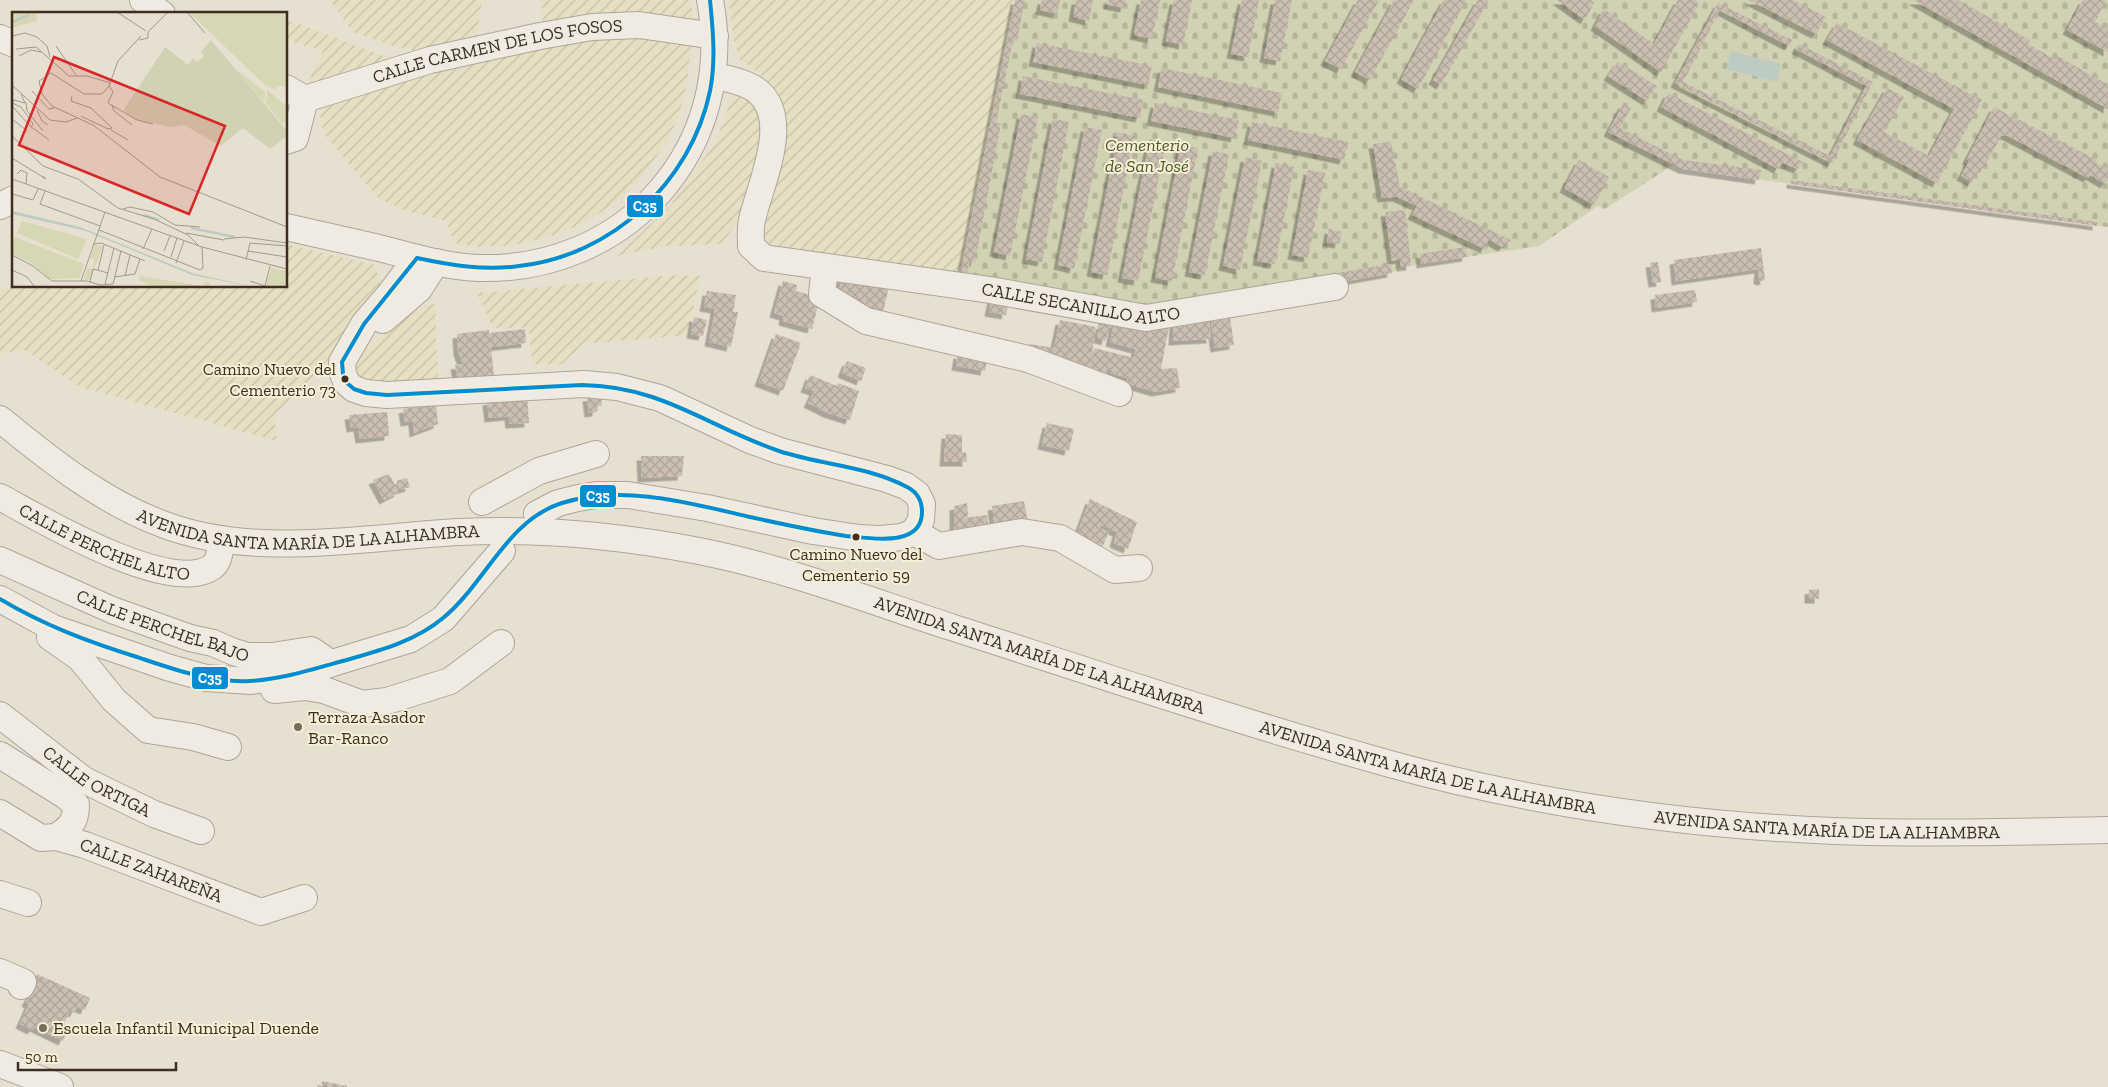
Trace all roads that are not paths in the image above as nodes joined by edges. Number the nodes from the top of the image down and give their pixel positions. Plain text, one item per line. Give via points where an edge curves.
1 (143, 0) edge
2 (710, 0) edge
3 (159, 12) edge
4 (714, 36) junction
5 (0, 38) edge
6 (12, 43) edge
7 (713, 76) junction
8 (296, 93) edge
9 (288, 140) edge
10 (12, 200) edge
11 (0, 206) edge
12 (288, 227) edge
13 (379, 248) junction
14 (427, 260) junction
15 (824, 267) junction
16 (477, 268) junction
17 (1335, 286) dead end
18 (419, 289) junction
19 (389, 295) junction
20 (354, 341) junction
21 (1119, 393) dead end
22 (0, 419) edge
23 (596, 454) dead end
24 (0, 496) edge
25 (482, 502) dead end
26 (537, 514) dead end
27 (914, 532) junction
28 (222, 539) junction
29 (502, 551) dead end
30 (0, 560) edge
31 (1139, 568) dead end
32 (0, 600) edge
33 (53, 628) junction
34 (501, 643) dead end
35 (326, 665) junction
36 (251, 681) junction
37 (0, 716) edge
38 (228, 747) dead end
39 (0, 754) edge
40 (0, 813) edge
41 (2108, 830) edge
42 (201, 831) dead end
43 (56, 837) junction
44 (0, 894) edge
45 (304, 898) dead end
46 (28, 903) dead end
47 (0, 972) edge
48 (22, 986) dead end
49 (0, 1064) edge
50 (60, 1087) edge

1 - 3 street
2 - 4 street
4 - 7 street
4 - 8 street, CALLE CARMEN DE LOS FOSOS via 639,25 592,27 430,60
5 - 6 street
7 - 15 street, CALLE SECANILLO ALTO via 754,88 768,104 774,124 772,150 751,222 750,246 764,258
7 - 16 street via 707,105 693,142 666,186 640,214 617,231 561,257 533,264
8 - 9 street via 295,138
10 - 11 street
12 - 13 street
13 - 14 street
13 - 19 street via 390,280
14 - 16 street
14 - 18 street
14 - 19 street
15 - 17 street, CALLE SECANILLO ALTO via 990,290 1146,318
15 - 21 street via 822,294 866,321 1028,359
16 - 18 street
18 - 20 street
19 - 20 street
20 - 27 street via 342,362 347,383 354,389 387,395 584,384 637,391 660,398 780,452 906,486 922,504 921,520
22 - 28 street, AVENIDA SANTA MARÍA DE LA ALHAMBRA via 85,483 127,508 166,526
23 - 25 street via 539,471
24 - 28 street, CALLE PERCHEL ALTO via 77,539 165,572 190,574 211,568 216,563
26 - 27 street via 578,498 628,495 859,538 902,537
27 - 31 street via 939,546 1022,532 1060,538 1115,570
28 - 41 street, AVENIDA SANTA MARÍA DE LA ALHAMBRA via 276,544 507,532 646,542 753,564 1135,687 1393,765 1541,799 1737,825 1836,831
29 - 35 street via 457,605 436,624 411,639
30 - 35 street, CALLE PERCHEL BAJO via 112,610 190,638 247,656 312,650 323,658
32 - 33 street
33 - 36 street via 206,678
33 - 38 street via 50,637 80,658 114,700 148,730 194,737
34 - 36 street via 450,681 387,701 362,704 324,690 305,687 253,693
35 - 36 street
37 - 42 street, CALLE ORTIGA via 84,780 154,814
39 - 43 street via 76,805 76,816 70,828
40 - 43 street, CALLE ZAHAREÑA via 41,838
43 - 45 street, CALLE ZAHAREÑA via 262,912
44 - 46 street
47 - 48 street via 23,982
49 - 50 street

